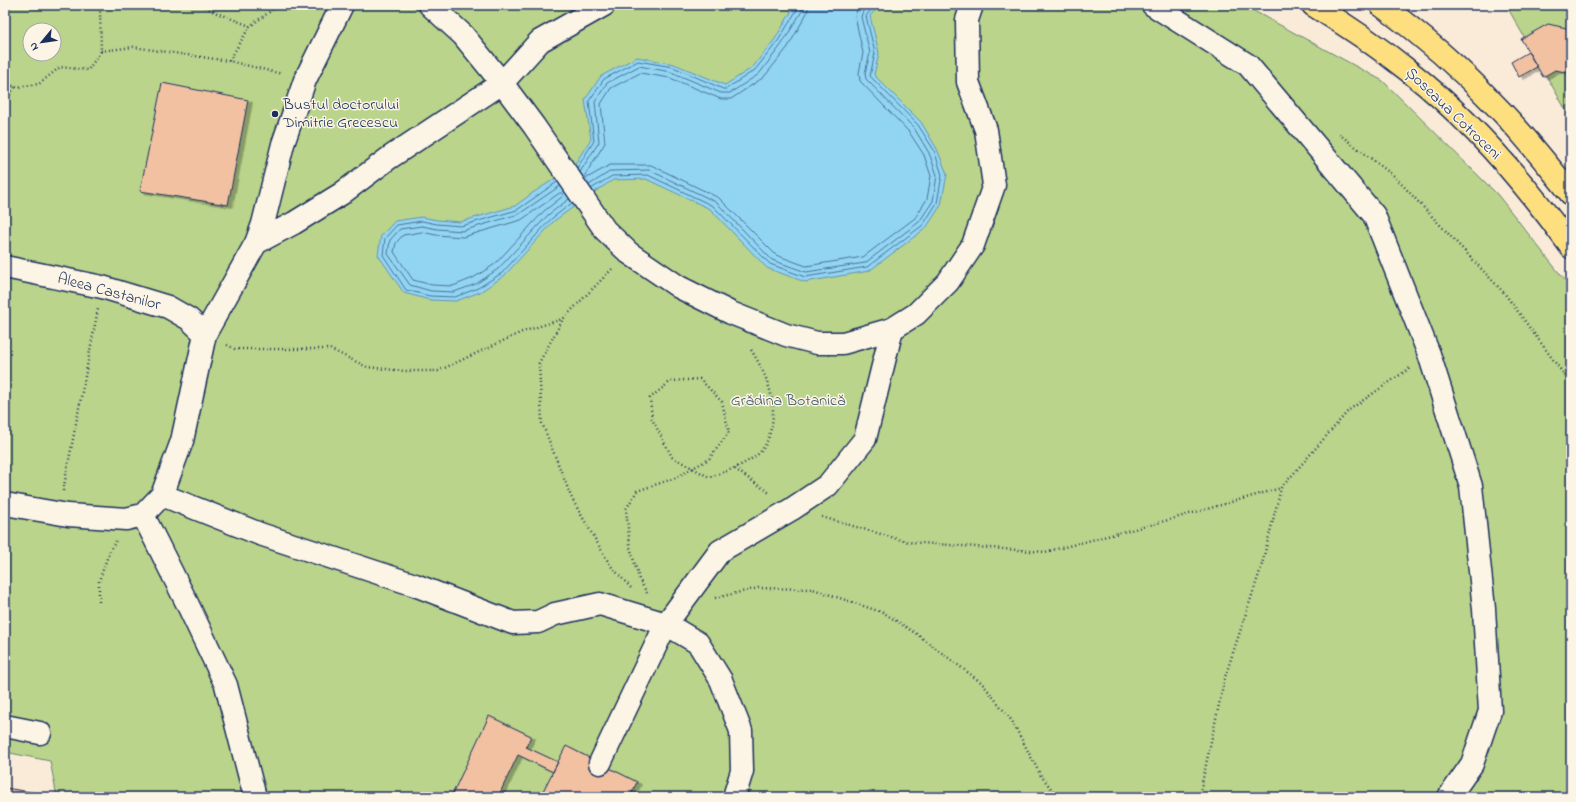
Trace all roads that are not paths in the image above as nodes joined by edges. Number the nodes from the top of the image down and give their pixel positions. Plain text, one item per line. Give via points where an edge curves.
1 (342, 5) edge
2 (430, 5) edge
3 (604, 5) edge
4 (972, 5) edge
5 (1153, 5) edge
6 (1313, 5) edge
7 (1382, 5) edge
8 (502, 83) junction
9 (1571, 194) edge
10 (256, 243) junction
11 (1571, 247) edge
12 (5, 267) edge
13 (892, 329) junction
14 (204, 334) junction
15 (162, 495) junction
16 (5, 504) edge
17 (134, 517) junction
18 (666, 624) junction
19 (5, 726) edge
20 (40, 733) dead end
21 (600, 763) dead end
22 (255, 797) edge
23 (734, 797) edge
24 (1449, 797) edge

1 - 10 street via 305,80 283,144
2 - 8 street via 463,36
3 - 8 street via 540,41
4 - 13 street via 967,20 968,82 986,130 994,185 973,245 948,282 916,314
5 - 24 street via 1248,65 1374,215 1429,354 1471,486 1484,609 1490,711 1472,764
6 - 11 main road, Șoseaua Cotroceni via 1411,72 1441,99 1480,136 1512,172
7 - 9 main road, Șoseaua Cotroceni via 1497,106
8 - 10 street via 389,158 341,194
8 - 13 street via 605,230 629,252 679,287 786,335 817,343 843,343
10 - 14 street
12 - 14 street, Aleea Castanilor via 102,287 168,307 189,320
13 - 18 street via 865,439 828,485 720,552
14 - 15 street via 182,441
15 - 17 street
15 - 18 street via 260,534 415,585 513,623 538,622 556,614 600,604
16 - 17 street via 68,515
17 - 22 street via 186,600 226,685
18 - 21 street
18 - 23 street via 698,643 721,680 741,731 742,771
19 - 20 street

